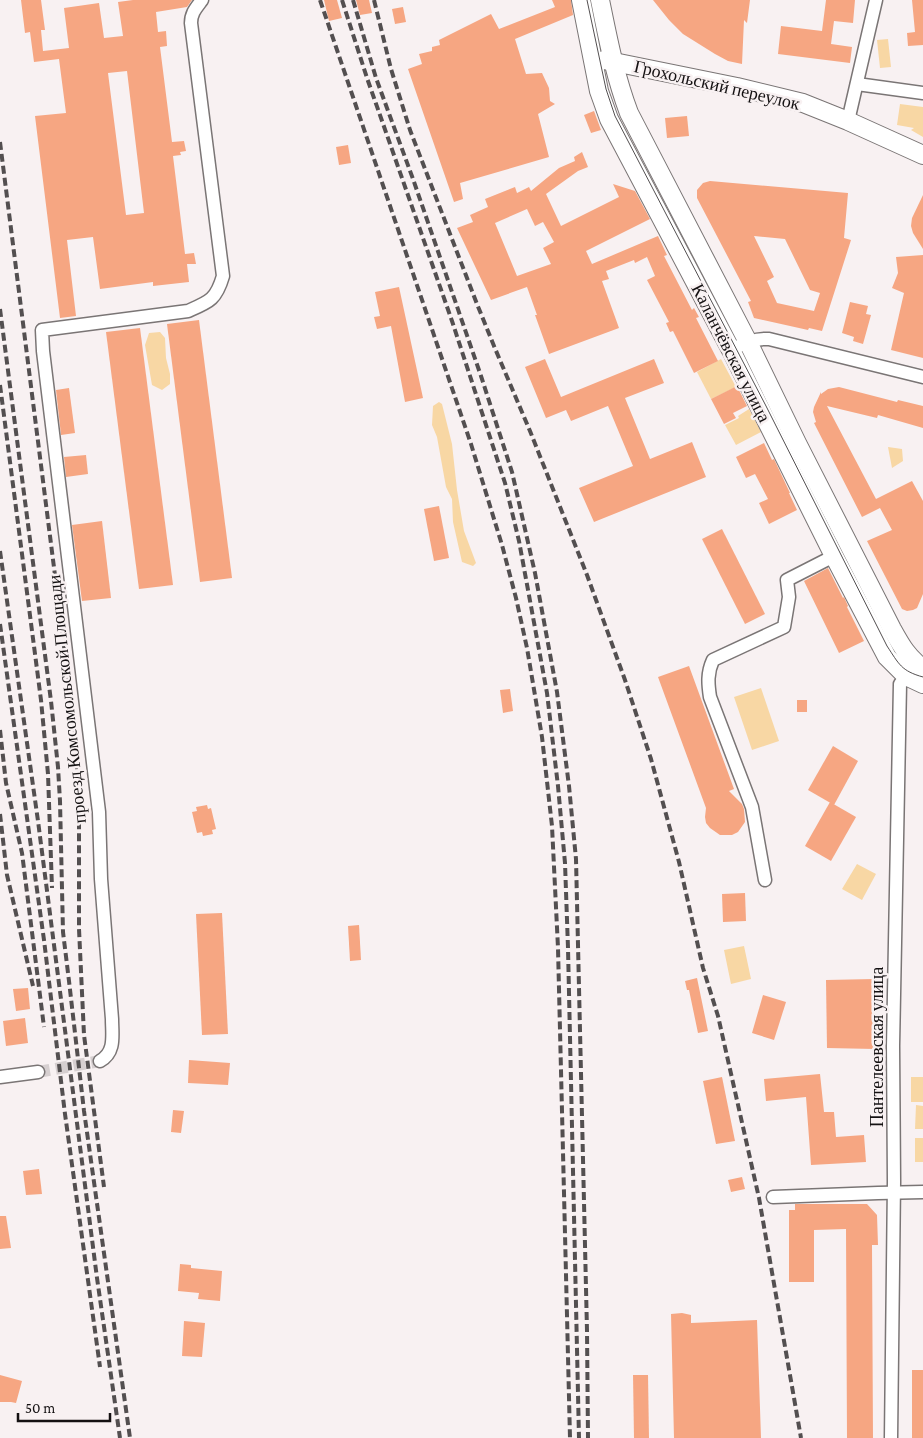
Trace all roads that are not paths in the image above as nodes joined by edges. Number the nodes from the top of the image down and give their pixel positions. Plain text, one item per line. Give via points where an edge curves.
1 (202, 0) edge
2 (581, 0) edge
3 (600, 0) edge
4 (876, 0) edge
5 (592, 58) junction
6 (613, 62) junction
7 (857, 84) junction
8 (923, 93) edge
9 (848, 121) junction
10 (923, 155) edge
11 (748, 342) junction
12 (730, 350) junction
13 (923, 377) edge
14 (834, 556) junction
15 (923, 669) edge
16 (915, 675) edge
17 (923, 684) edge
18 (766, 880) dead end
19 (100, 1061) dead end
20 (38, 1072) tunnel mouth
21 (0, 1077) edge
22 (894, 1192) junction
23 (923, 1192) edge
24 (773, 1197) dead end
25 (892, 1438) edge

1 - 19 street, проезд Комсомольской Площади via 191,16 191,23 223,276 220,289 210,302 188,311 42,330 99,812 112,1019 112,1050
2 - 5 main road, Каланчёвская улица
3 - 6 main road, Каланчёвская улица
4 - 7 street
5 - 6 main road, Грохольский переулок
5 - 12 main road, Каланчёвская улица via 609,119
6 - 9 main road, Грохольский переулок via 758,91 802,103
6 - 11 main road, Каланчёвская улица via 629,113
7 - 8 street
7 - 9 street
9 - 10 main road, Грохольский переулок
11 - 12 street
11 - 13 street via 769,339
11 - 15 main road, Каланчёвская улица via 904,650
12 - 14 main road, Каланчёвская улица
14 - 16 main road, Каланчёвская улица via 887,656
14 - 18 street via 787,580 789,597 784,627 713,660 709,669 710,698 752,807
16 - 17 main road, Каланчёвская улица
16 - 22 street, Пантелеевская улица via 900,684
20 - 21 street
22 - 23 street
22 - 24 street
22 - 25 street, Пантелеевская улица

